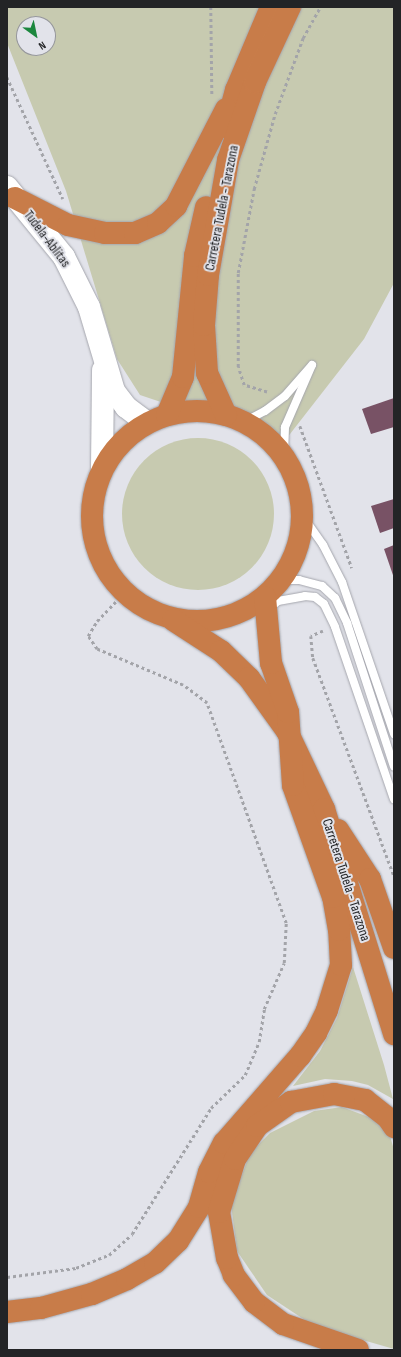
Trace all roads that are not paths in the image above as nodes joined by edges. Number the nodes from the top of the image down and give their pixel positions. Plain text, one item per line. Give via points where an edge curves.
1 (271, 7) edge
2 (290, 7) edge
3 (236, 90) junction
4 (11, 193) edge
5 (104, 363) junction
6 (167, 415) junction
7 (235, 419) junction
8 (147, 424) junction
9 (284, 458) junction
10 (102, 470) junction
11 (302, 515) junction
12 (281, 580) junction
13 (265, 606) junction
14 (172, 620) junction
15 (288, 731) junction
16 (394, 734) edge
17 (394, 767) edge
18 (394, 799) edge
19 (324, 810) junction
20 (394, 948) edge
21 (394, 1034) edge
22 (394, 1127) edge
23 (7, 1312) edge
24 (358, 1350) edge

1 - 3 highway, Carretera Tudela - Tarazona
2 - 7 highway, Carretera Tudela - Tarazona via 255,82 228,160 208,275 204,325 207,373
3 - 4 highway via 201,163 176,206 158,223 135,233 105,233 68,225
3 - 6 highway, Carretera Tudela - Tarazona via 195,256 183,377
4 - 5 street, Tudela-Ablitas via 64,257 89,307
5 - 8 street, Tudela-Ablitas via 114,391 126,407
5 - 10 street, Tudela-Ablitas
6 - 7 highway via 196,411
6 - 8 highway
7 - 9 highway via 266,437
7 - 9 lane via 280,400 312,365 285,427
8 - 10 highway via 121,443
9 - 11 highway via 298,485
10 - 14 highway via 91,506 94,544 110,578 138,604
11 - 12 highway via 297,549
11 - 16 lane via 323,545 342,582
12 - 13 highway
12 - 17 lane via 299,580 322,586 335,598 347,623
13 - 14 highway via 205,622
13 - 15 highway, Carretera Tudela - Tarazona via 271,663 288,712
13 - 18 lane via 293,598 315,597 324,604 335,627
14 - 15 highway, Carretera Tudela - Tarazona via 221,651 249,678
15 - 19 highway, Carretera Tudela - Tarazona
15 - 23 highway via 293,785 332,897 340,930 341,965 316,1033 300,1056 224,1143 210,1172 200,1207 178,1241 155,1263 92,1294 41,1308
19 - 20 highway via 370,878
19 - 21 highway, Carretera Tudela - Tarazona
22 - 24 highway via 388,1118 364,1100 334,1094 291,1102 257,1126 235,1159 219,1212 234,1275 254,1302 283,1324

